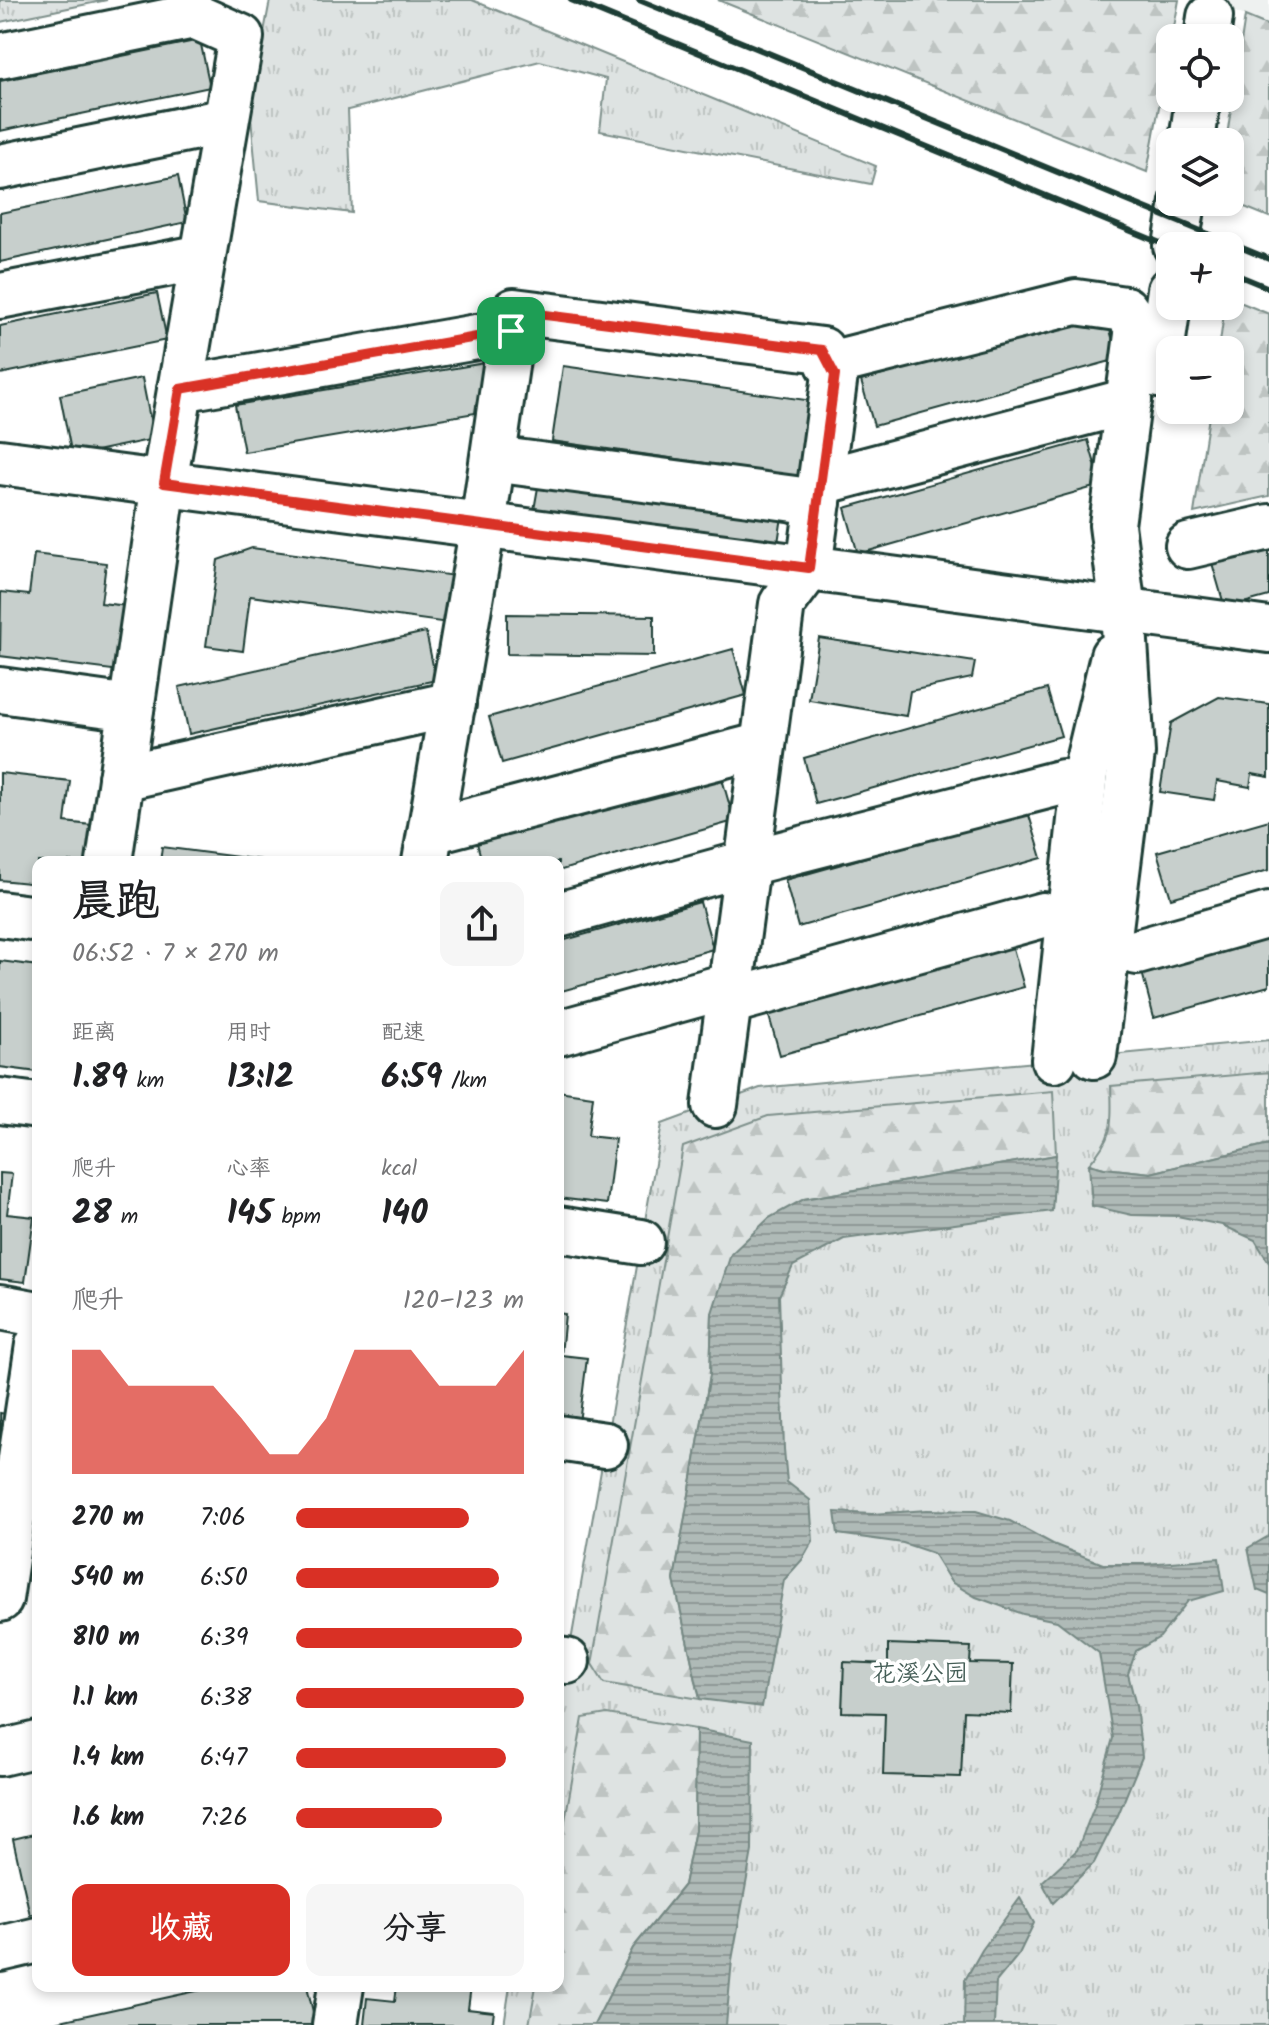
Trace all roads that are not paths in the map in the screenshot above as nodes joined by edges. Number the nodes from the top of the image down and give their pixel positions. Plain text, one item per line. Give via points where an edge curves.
1 (0, 56) edge
2 (226, 121) junction
3 (0, 167) edge
4 (203, 257) junction
5 (0, 296) edge
6 (1166, 320) edge
7 (511, 331) junction
8 (829, 364) junction
9 (180, 389) junction
10 (1129, 401) junction
11 (493, 459) junction
12 (0, 462) edge
13 (164, 483) junction
14 (820, 492) junction
15 (483, 525) junction
16 (1269, 527) edge
17 (1188, 546) dead end
18 (809, 568) junction
19 (1123, 610) junction
20 (1269, 630) edge
21 (0, 690) edge
22 (453, 704) junction
23 (131, 708) junction
24 (763, 745) junction
25 (121, 778) junction
26 (1063, 782) dead end
27 (428, 847) edge
28 (110, 856) edge
29 (747, 863) junction
30 (564, 913) edge
31 (0, 914) edge
32 (1043, 915) dead end
33 (1269, 915) edge
34 (32, 918) edge
35 (1137, 952) dead end
36 (730, 993) junction
37 (564, 1032) edge
38 (1074, 1058) dead end
39 (0, 1101) edge
40 (32, 1105) edge
41 (715, 1105) dead end
42 (564, 1230) edge
43 (641, 1242) dead end
44 (0, 1307) edge
45 (32, 1313) edge
46 (32, 1384) edge
47 (564, 1439) edge
48 (605, 1445) dead end
49 (7, 1511) edge
50 (14, 1574) edge
51 (32, 1745) edge
52 (0, 1753) edge
53 (32, 1941) edge
54 (0, 1949) edge
55 (340, 1992) edge
56 (335, 2025) edge

1 - 2 street via 194,16 241,37
2 - 3 street
2 - 4 street
4 - 5 street
4 - 9 street
6 - 19 street
7 - 8 street via 514,311 822,350
7 - 9 street
7 - 11 street
8 - 10 street via 1076,302 1125,309 1138,327
8 - 14 street via 835,375
9 - 13 street
10 - 14 street
10 - 19 street via 1112,525
11 - 14 street
11 - 15 street
12 - 13 street
13 - 15 street
13 - 23 street
14 - 18 street
15 - 18 street
15 - 22 street
16 - 17 street
18 - 19 street
18 - 24 street via 782,604
19 - 20 street
19 - 38 street via 1085,774
21 - 23 street
22 - 25 street
22 - 27 street
23 - 25 street
24 - 27 street
24 - 29 street
25 - 28 street
26 - 29 street
29 - 30 street
29 - 36 street
31 - 34 street
32 - 36 street
33 - 35 street
36 - 37 street
36 - 41 street
39 - 40 street
42 - 43 street
44 - 45 street
46 - 49 street
47 - 48 street
49 - 50 street
51 - 52 street
53 - 54 street
55 - 56 street

